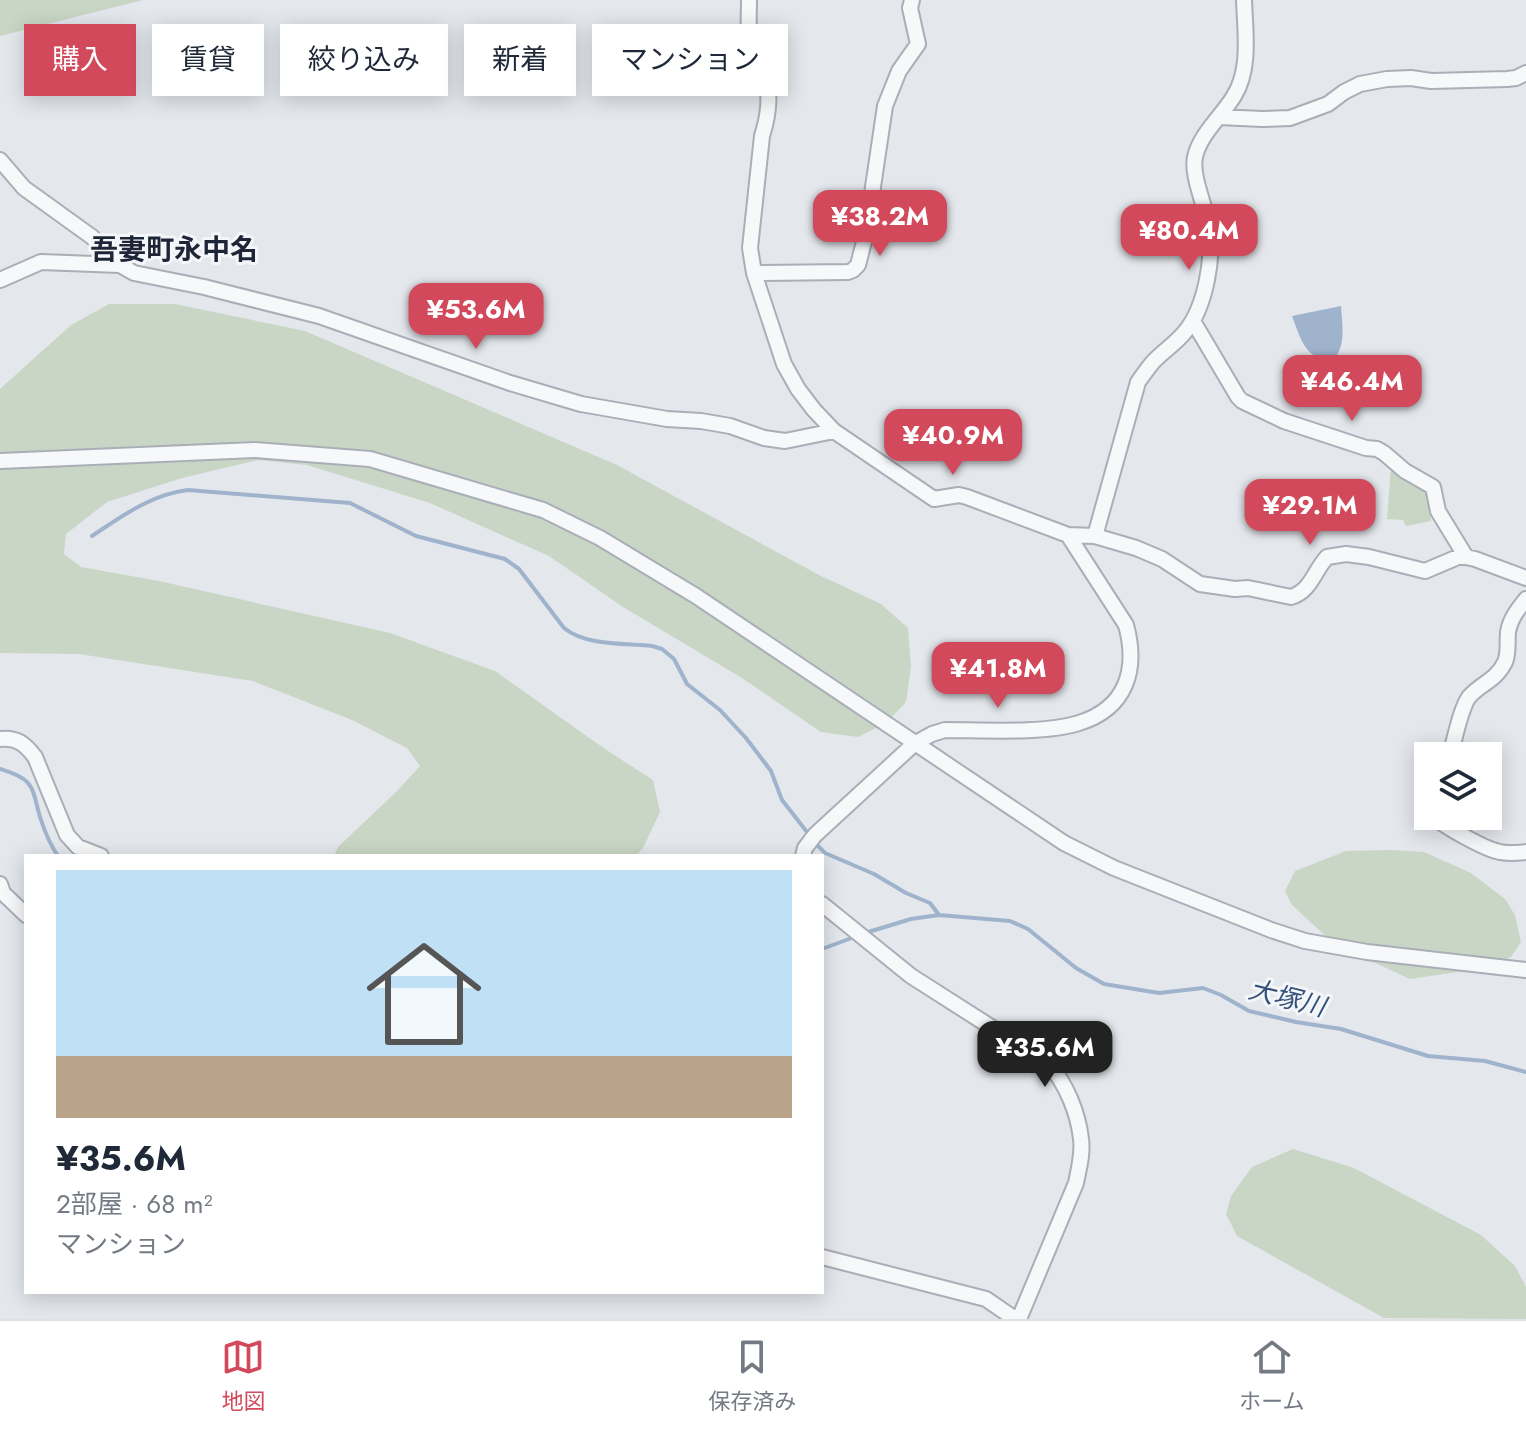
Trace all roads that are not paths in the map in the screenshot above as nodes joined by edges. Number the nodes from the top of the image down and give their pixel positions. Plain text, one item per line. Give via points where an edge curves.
1 (749, 0) edge
2 (912, 0) edge
3 (1244, 0) edge
4 (1526, 73) edge
5 (1219, 117) junction
6 (0, 160) edge
7 (120, 265) junction
8 (754, 273) junction
9 (0, 280) edge
10 (1193, 321) junction
11 (834, 431) junction
12 (0, 461) edge
13 (1068, 535) junction
14 (1095, 536) junction
15 (1466, 557) junction
16 (1526, 578) edge
17 (1526, 599) edge
18 (0, 739) edge
19 (1454, 742) edge
20 (914, 744) junction
21 (1457, 830) edge
22 (1526, 852) edge
23 (96, 854) edge
24 (804, 854) edge
25 (0, 884) edge
26 (824, 906) edge
27 (24, 913) edge
28 (1526, 970) edge
29 (824, 1258) edge
30 (1017, 1319) edge

1 - 8 street via 750,44 768,94 750,248
2 - 8 street via 918,44 899,71 885,106 858,265 848,272
3 - 5 street via 1245,69
4 - 5 street via 1507,79 1387,79 1360,84 1328,104 1290,118
5 - 10 street via 1194,160 1212,247
6 - 7 street via 24,188 92,237
7 - 9 street via 41,262
7 - 11 street via 134,273 319,316 581,404 730,426 785,441
8 - 11 street via 784,364
10 - 14 street via 1138,382
10 - 15 street via 1242,401 1284,421 1377,449 1430,484 1438,511
11 - 13 street via 934,499 967,497
12 - 20 street via 255,450 370,459 543,510 696,596
13 - 14 street
13 - 20 street via 1126,625 1131,661 1119,697 1079,723 1042,729 945,730
14 - 15 street via 1162,559 1200,584 1291,597 1304,591 1331,555 1369,557 1425,571
15 - 16 street
17 - 19 street via 1511,620 1503,665 1465,703
18 - 23 street via 21,741 29,749 67,835
20 - 24 street via 815,835
20 - 28 street via 1064,843 1271,930 1367,952
21 - 22 street via 1498,852
25 - 27 street
26 - 30 street via 911,976 1049,1064 1070,1096 1081,1138 1076,1183
29 - 30 street via 986,1299

